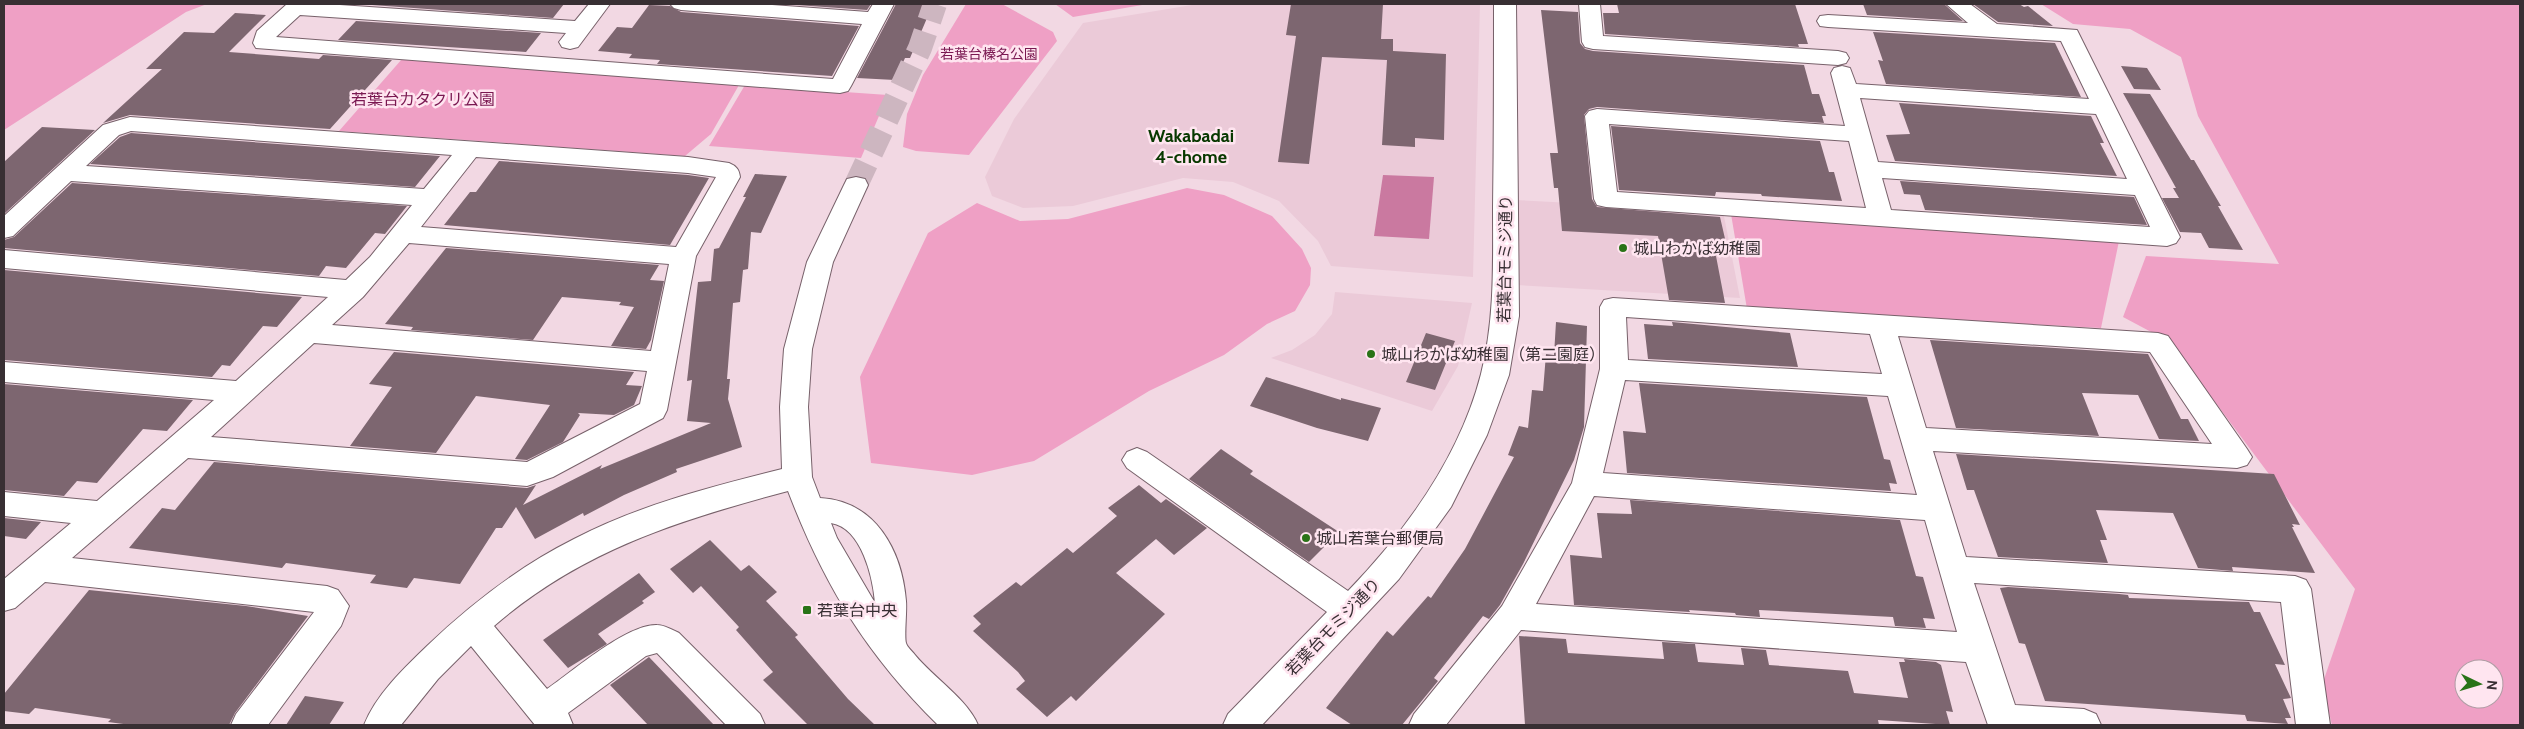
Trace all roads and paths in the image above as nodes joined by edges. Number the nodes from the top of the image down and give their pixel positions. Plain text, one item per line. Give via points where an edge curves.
1 (600, 4) edge
2 (681, 4) edge
3 (1504, 4) edge
4 (1590, 4) edge
5 (1957, 4) edge
6 (297, 6) edge
7 (879, 11) edge
8 (1826, 12) edge
9 (581, 28) junction
10 (1992, 30) junction
11 (1838, 58) junction
12 (554, 65) junction
13 (1848, 90) junction
14 (2104, 107) junction
15 (1859, 134) junction
16 (470, 148) junction
17 (1868, 169) junction
18 (67, 173) junction
19 (856, 185) tunnel mouth
20 (2142, 188) junction
21 (430, 198) junction
22 (1881, 217) junction
23 (4, 230) edge
24 (404, 234) junction
25 (683, 256) junction
26 (4, 260) edge
27 (354, 290) junction
28 (1881, 325) junction
29 (308, 333) junction
30 (662, 362) junction
31 (1614, 369) junction
32 (4, 372) edge
33 (1900, 386) junction
34 (242, 392) junction
35 (1916, 439) junction
36 (182, 446) junction
37 (1137, 460) dead end
38 (797, 477) junction
39 (1586, 484) junction
40 (4, 504) edge
41 (1937, 509) junction
42 (809, 510) junction
43 (102, 514) junction
44 (40, 568) junction
45 (1955, 569) junction
46 (4, 598) edge
47 (1350, 610) junction
48 (1513, 616) junction
49 (472, 624) junction
50 (1978, 648) junction
51 (889, 649) junction
52 (550, 718) edge
53 (2004, 723) edge
54 (248, 725) edge
55 (381, 725) edge
56 (748, 725) edge
57 (960, 725) edge
58 (1240, 725) edge
59 (1426, 725) edge
60 (2084, 725) edge
61 (2314, 725) edge

1 - 9 street
2 - 7 street
3 - 47 street, 若葉台モミジ通り via 1506,316 1495,375 1473,435 1440,498 1388,570
4 - 11 street via 1592,42
5 - 10 street
6 - 9 street
6 - 12 street via 266,36 264,42
7 - 12 street via 840,86
8 - 10 street
8 - 11 street
9 - 12 street
10 - 14 street via 2069,35
11 - 13 street
13 - 14 street
13 - 15 street
14 - 20 street
15 - 17 street
15 - 22 street via 1597,116 1606,199
16 - 18 street via 130,124 112,130
16 - 21 street
16 - 25 street via 721,168 728,177
17 - 20 street
17 - 22 street
18 - 21 street
18 - 23 street
19 - 38 street via 820,262 798,349 794,407
20 - 22 street via 2167,237
21 - 24 street
24 - 25 street
24 - 27 street
25 - 30 street
26 - 27 street
27 - 29 street
28 - 31 street via 1613,308
28 - 33 street
28 - 35 street via 2158,343 2237,457
29 - 30 street
29 - 34 street
30 - 36 street via 653,410 527,474
31 - 33 street
31 - 39 street
32 - 34 street
33 - 35 street
34 - 36 street
35 - 41 street
36 - 43 street
37 - 47 street
38 - 42 street
38 - 49 street via 691,506 616,533 544,572
39 - 41 street
39 - 48 street
40 - 43 street
41 - 45 street
42 - 51 street via 839,575
42 - 51 street via 830,511 849,517 875,545 890,591
43 - 44 street
44 - 46 street
44 - 54 street via 327,600 332,606 330,616
45 - 50 street
45 - 61 street via 2295,589
47 - 58 street, 若葉台モミジ通り
48 - 50 street
48 - 59 street
49 - 52 street
49 - 55 street via 426,670
50 - 53 street
51 - 57 street
52 - 56 street via 637,644 658,639 668,643
53 - 60 street

